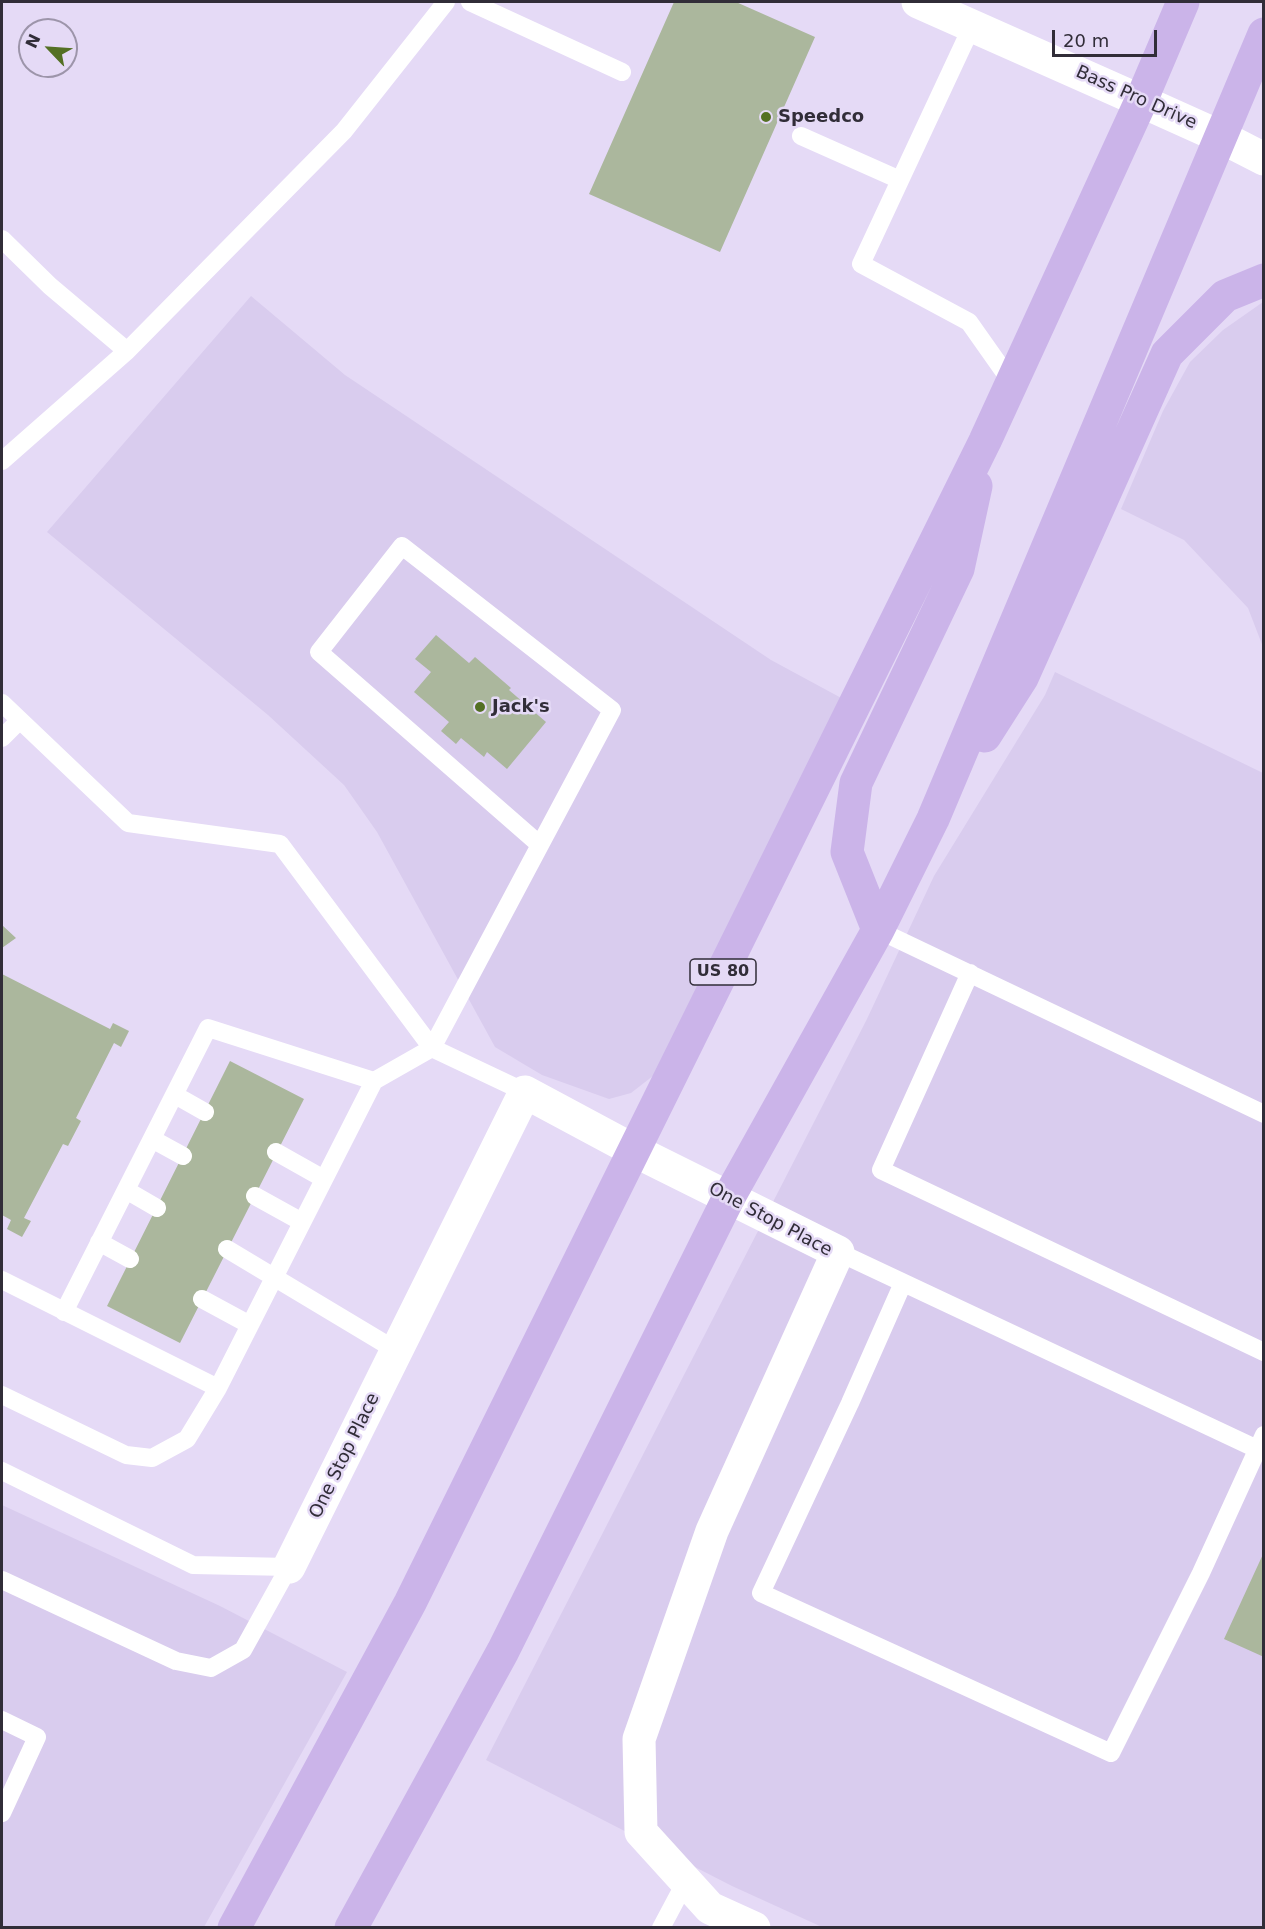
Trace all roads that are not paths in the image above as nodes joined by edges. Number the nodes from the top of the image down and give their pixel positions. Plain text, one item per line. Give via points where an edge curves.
1 (446, 2) edge
2 (470, 2) edge
3 (918, 2) edge
4 (1183, 2) edge
5 (972, 26) junction
6 (1263, 34) edge
7 (622, 72) dead end
8 (1141, 101) junction
9 (801, 136) dead end
10 (1221, 137) junction
11 (1263, 152) edge
12 (1263, 159) edge
13 (900, 180) junction
14 (2, 239) edge
15 (1263, 280) edge
16 (127, 351) junction
17 (1012, 383) junction
18 (985, 441) junction
19 (2, 461) edge
20 (2, 703) edge
21 (20, 720) junction
22 (2, 738) edge
23 (933, 819) junction
24 (540, 845) junction
25 (878, 930) junction
26 (969, 973) junction
27 (432, 1048) junction
28 (374, 1081) junction
29 (525, 1092) junction
30 (175, 1095) junction
31 (204, 1112) dead end
32 (1263, 1114) edge
33 (152, 1139) junction
34 (635, 1151) junction
35 (276, 1152) dead end
36 (183, 1156) dead end
37 (324, 1179) junction
38 (126, 1190) junction
39 (255, 1196) dead end
40 (729, 1197) junction
41 (157, 1208) dead end
42 (303, 1222) junction
43 (99, 1242) junction
44 (227, 1248) dead end
45 (838, 1252) junction
46 (130, 1259) dead end
47 (275, 1276) junction
48 (2, 1280) edge
49 (903, 1283) junction
50 (202, 1299) dead end
51 (64, 1312) junction
52 (250, 1325) junction
53 (397, 1351) junction
54 (1263, 1352) edge
55 (218, 1388) junction
56 (2, 1395) edge
57 (1260, 1442) edge
58 (2, 1471) edge
59 (290, 1567) junction
60 (2, 1580) edge
61 (2, 1720) edge
62 (10, 1774) edge
63 (2, 1812) edge
64 (687, 1881) junction
65 (234, 1928) edge
66 (351, 1928) edge
67 (661, 1928) edge
68 (754, 1928) edge

1 - 16 lane via 344,131
2 - 7 lane
3 - 5 street, Bass Pro Drive
4 - 8 main road, US 80
5 - 8 street, Bass Pro Drive
5 - 13 lane
6 - 10 main road
8 - 10 street, Bass Pro Drive
8 - 17 main road, US 80
9 - 13 lane
10 - 11 street, Bass Pro Drive
10 - 12 street, Bass Pro Drive
10 - 23 main road
13 - 17 lane via 861,264 969,322
14 - 16 lane
15 - 23 main road via 1225,296 1167,354 1022,678
16 - 19 lane
17 - 18 main road, US 80
18 - 25 main road via 958,569 856,783 847,852
18 - 34 main road, US 80
20 - 21 lane
21 - 22 lane
21 - 27 lane via 128,823 279,844
23 - 25 main road
24 - 24 lane via 612,710 402,546 319,652
24 - 27 lane
25 - 26 lane
25 - 40 main road
26 - 32 lane
26 - 54 lane via 881,1170
27 - 28 lane
27 - 29 lane
28 - 30 lane via 208,1029
28 - 37 lane
29 - 34 street, One Stop Place
29 - 53 street, One Stop Place
30 - 31 lane
30 - 33 lane
33 - 36 lane
33 - 38 lane
34 - 40 street, One Stop Place
34 - 65 main road, US 80 via 410,1603
35 - 37 lane
37 - 42 lane
38 - 41 lane
38 - 43 lane
39 - 42 lane
40 - 45 street, One Stop Place
40 - 66 main road via 503,1651
42 - 47 lane
43 - 46 lane
43 - 51 lane
44 - 47 lane
45 - 49 lane
45 - 64 street, One Stop Place via 712,1531 639,1739 641,1832
47 - 52 lane
47 - 53 lane
48 - 51 lane
49 - 57 lane
49 - 57 lane via 761,1593 1111,1753 1201,1573
50 - 52 lane
51 - 55 lane
52 - 55 lane
53 - 59 street, One Stop Place
55 - 56 lane via 187,1439 152,1458 126,1455
58 - 59 lane via 193,1565
59 - 60 lane via 243,1650 211,1668 176,1661
61 - 62 lane via 37,1737
62 - 63 lane
64 - 67 lane
64 - 68 street, One Stop Place via 711,1908

